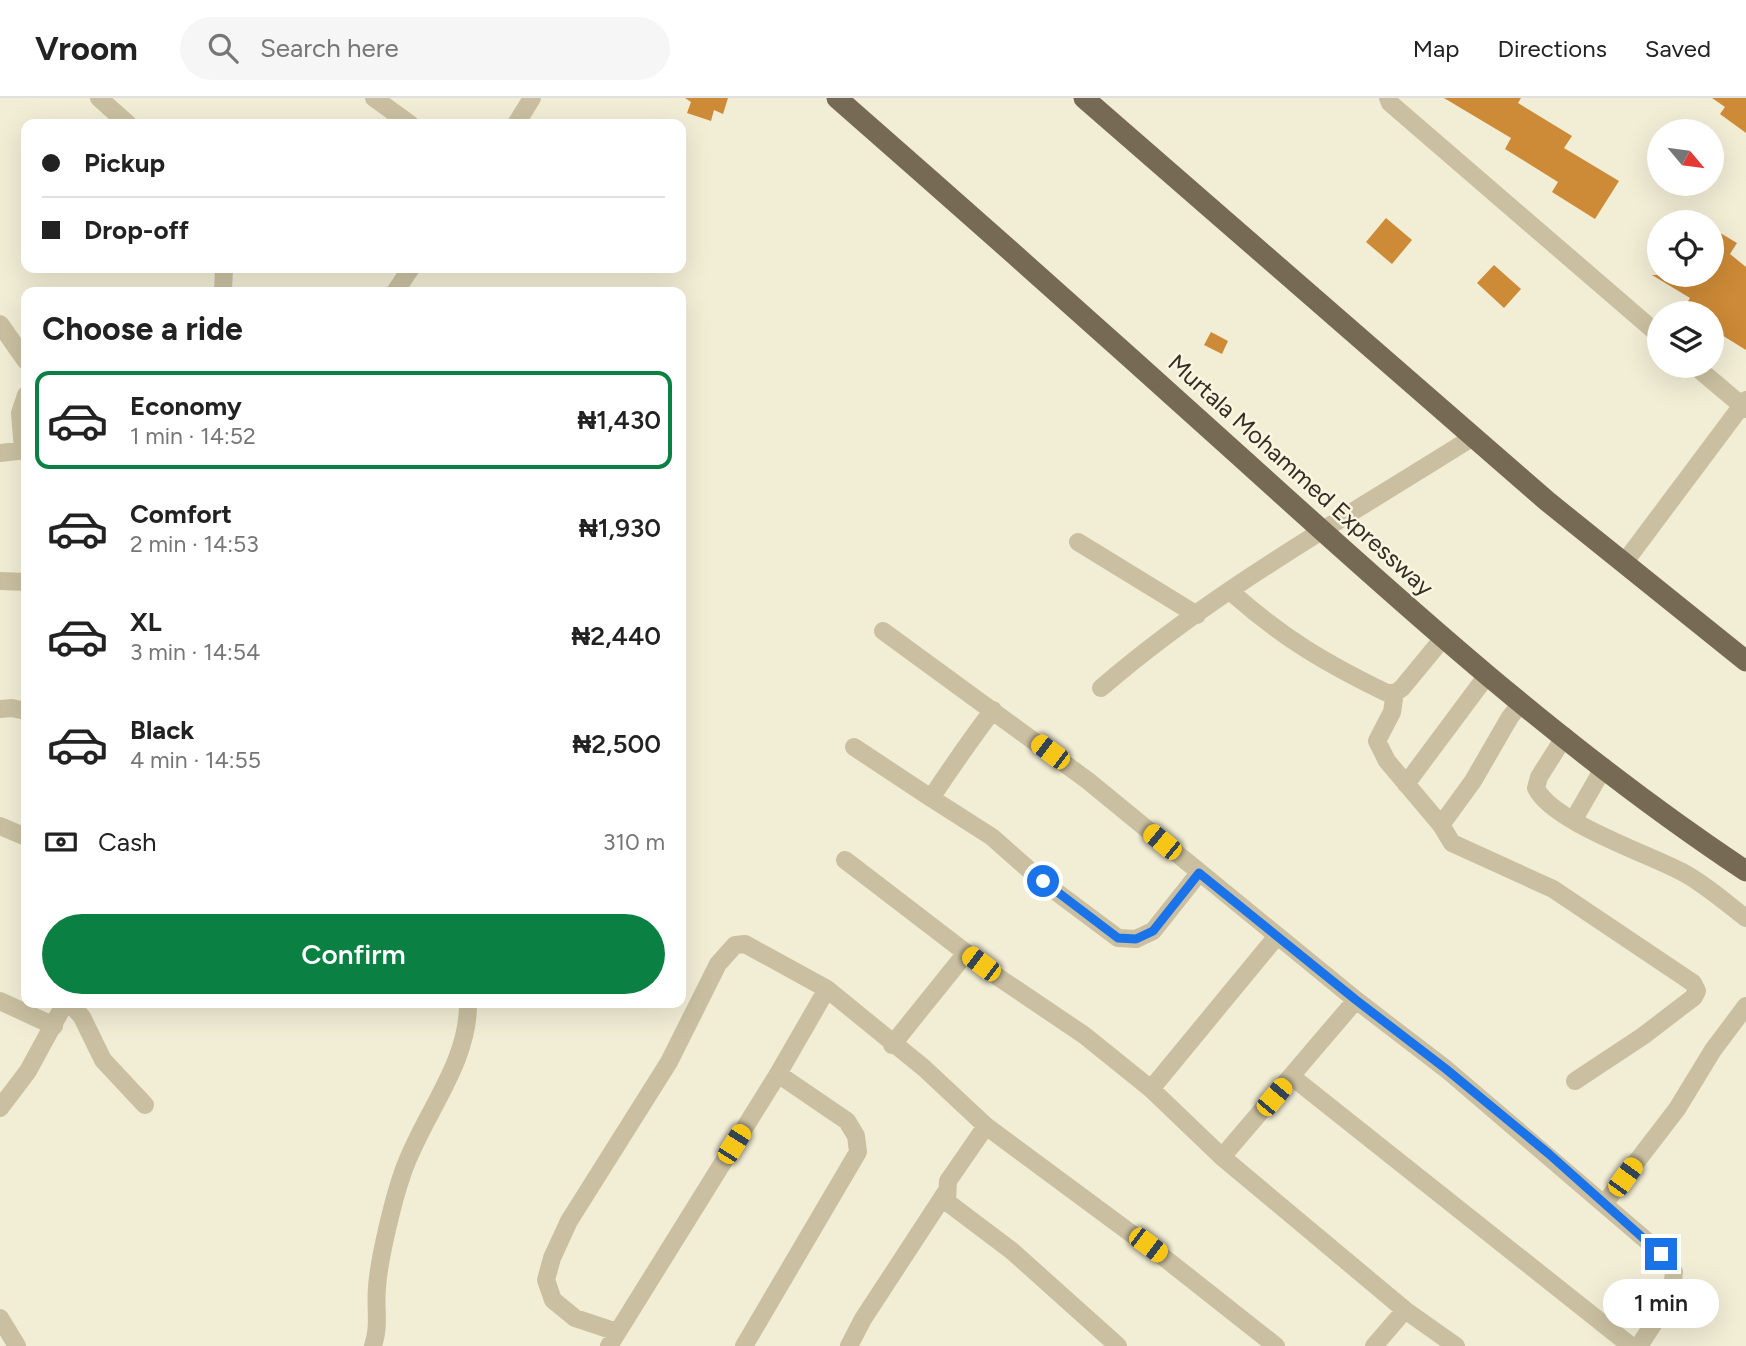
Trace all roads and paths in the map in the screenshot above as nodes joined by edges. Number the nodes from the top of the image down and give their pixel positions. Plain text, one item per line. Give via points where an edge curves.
1 (99, 98) edge
2 (374, 98) edge
3 (532, 98) edge
4 (837, 98) edge
5 (1084, 98) edge
6 (1388, 98) edge
7 (122, 119) edge
8 (403, 119) edge
9 (519, 119) edge
10 (0, 324) edge
11 (1647, 325) edge
12 (21, 354) edge
13 (1710, 378) edge
14 (1745, 405) edge
15 (1473, 437) junction
16 (21, 450) edge
17 (0, 453) edge
18 (1322, 531) junction
19 (1078, 542) dead end
20 (1624, 563) junction
21 (0, 581) edge
22 (21, 583) edge
23 (1231, 592) junction
24 (1197, 615) junction
25 (883, 631) dead end
26 (1444, 637) junction
27 (1746, 661) edge
28 (1488, 674) junction
29 (1101, 688) dead end
30 (1395, 693) junction
31 (1522, 702) junction
32 (0, 709) edge
33 (21, 710) edge
34 (993, 710) junction
35 (1565, 736) junction
36 (854, 747) dead end
37 (1604, 767) junction
38 (1406, 784) junction
39 (931, 799) junction
40 (1577, 821) junction
41 (1441, 825) junction
42 (0, 826) edge
43 (21, 835) edge
44 (845, 860) dead end
45 (1746, 871) edge
46 (1199, 873) junction
47 (1746, 918) edge
48 (1277, 936) junction
49 (966, 953) junction
50 (827, 989) junction
51 (1356, 1000) junction
52 (0, 1001) edge
53 (1746, 1006) edge
54 (65, 1008) edge
55 (73, 1008) edge
56 (468, 1008) edge
57 (54, 1026) junction
58 (892, 1045) junction
59 (778, 1074) junction
60 (1291, 1076) junction
61 (1575, 1081) dead end
62 (1151, 1089) junction
63 (145, 1105) dead end
64 (0, 1108) edge
65 (986, 1126) junction
66 (1222, 1157) junction
67 (946, 1192) junction
68 (1604, 1204) junction
69 (1405, 1310) junction
70 (0, 1318) edge
71 (612, 1339) edge
72 (1263, 1342) edge
73 (17, 1346) edge
74 (373, 1346) edge
75 (744, 1346) edge
76 (849, 1346) edge
77 (1118, 1346) edge
78 (1374, 1346) edge
79 (1455, 1346) edge
80 (1631, 1346) edge
81 (1639, 1346) edge

1 - 7 street
2 - 8 street
3 - 9 street
4 - 18 main road, Murtala Mohammed Expressway
5 - 15 main road
6 - 11 street
10 - 12 street
13 - 14 street
14 - 20 street
15 - 18 street
15 - 20 main road
16 - 17 street
18 - 23 street
18 - 26 main road, Murtala Mohammed Expressway
19 - 24 street
20 - 27 main road
21 - 22 street
23 - 24 street
23 - 30 street via 1284,637 1334,667
24 - 29 street
25 - 34 street
26 - 28 main road, Murtala Mohammed Expressway
26 - 30 street
28 - 31 main road, Murtala Mohammed Expressway
28 - 38 street
30 - 38 street via 1392,712 1377,741
31 - 35 main road, Murtala Mohammed Expressway
31 - 41 street
32 - 33 street
34 - 39 street
34 - 46 street
35 - 37 main road, Murtala Mohammed Expressway
35 - 40 street via 1536,788 1541,799
36 - 39 street
37 - 40 street
37 - 45 main road, Murtala Mohammed Expressway via 1675,824
38 - 41 street
39 - 46 street via 992,837 1118,938 1136,939 1153,931
40 - 47 street via 1686,874
41 - 61 street via 1452,843 1553,889 1693,983 1694,997
42 - 43 street
44 - 49 street
46 - 48 street
48 - 51 street
48 - 62 street
49 - 58 street
49 - 62 street via 1084,1035
50 - 58 street
50 - 59 street
50 - 71 street via 745,944 735,945 718,964 669,1062 569,1221 546,1280 553,1300
51 - 60 street
51 - 68 street via 1446,1069
52 - 57 street
53 - 68 street
54 - 57 street
55 - 63 street via 103,1060
56 - 74 street via 469,1023 451,1071 403,1171 377,1287 378,1331
57 - 64 street
58 - 65 street via 925,1068
59 - 71 street
59 - 75 street via 847,1121 858,1152
60 - 66 street
60 - 80 street
62 - 66 street
65 - 67 street via 948,1181
65 - 72 street via 1157,1252
66 - 69 street
67 - 76 street
67 - 77 street via 947,1202 1012,1251
68 - 81 street via 1661,1254 1674,1272 1671,1297
69 - 78 street
69 - 79 street
70 - 73 street

